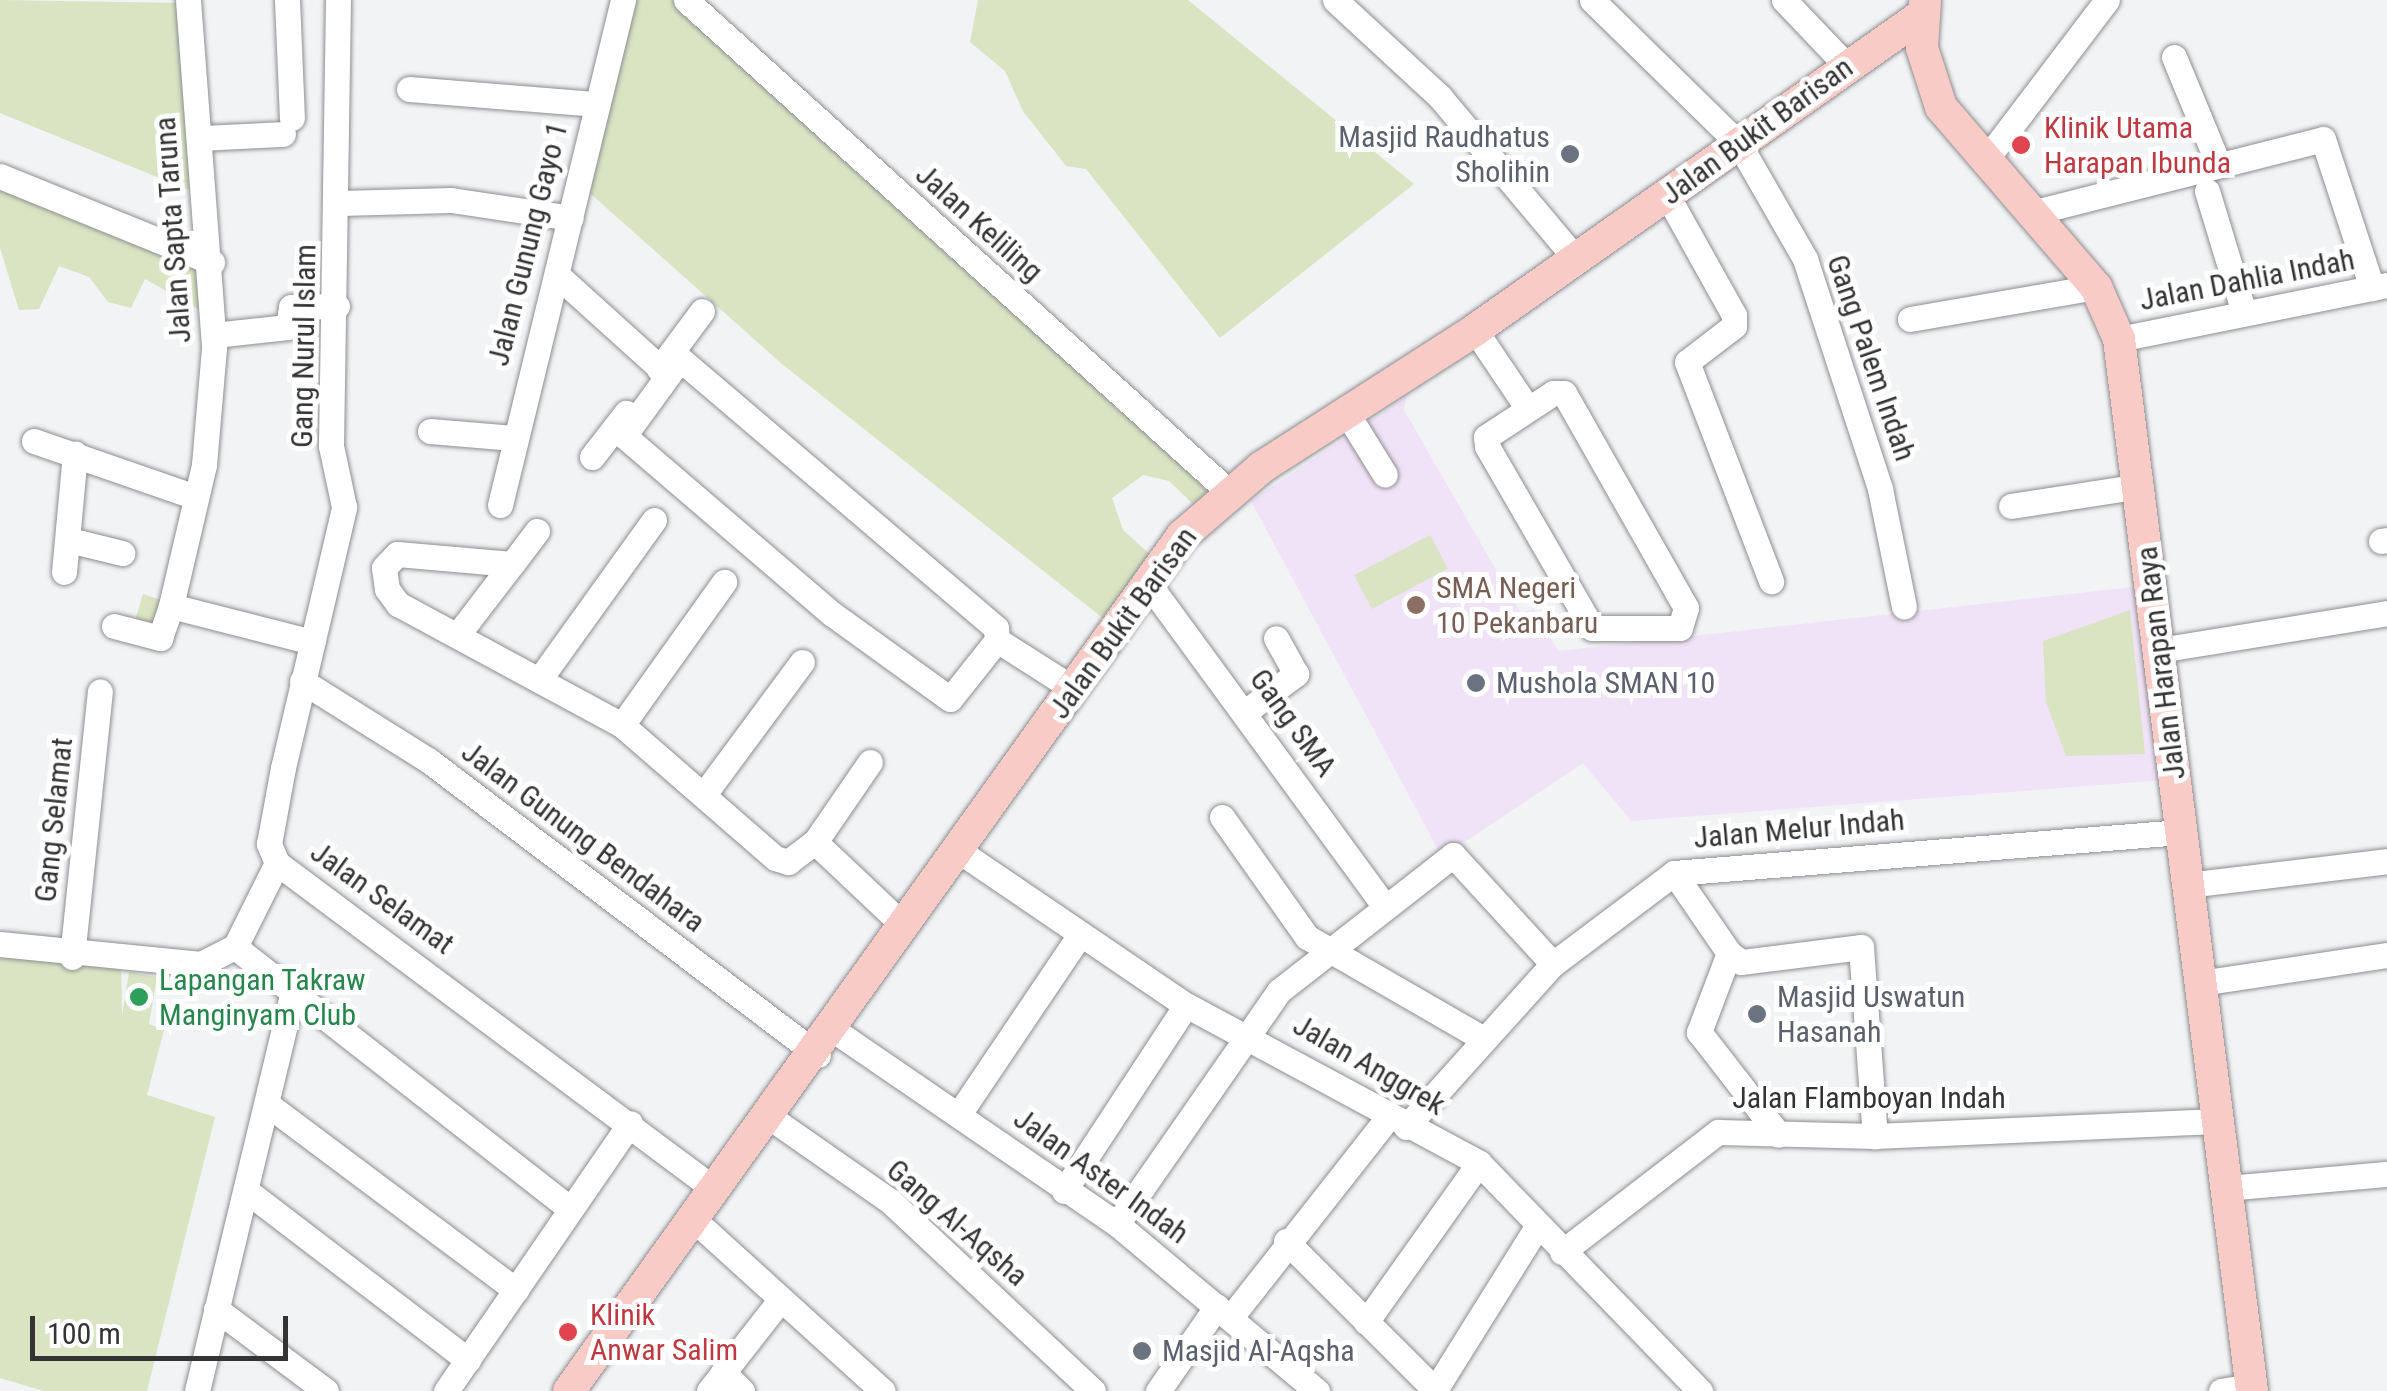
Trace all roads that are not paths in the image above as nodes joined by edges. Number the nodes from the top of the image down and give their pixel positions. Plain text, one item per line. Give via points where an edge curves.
1 (188, 0) edge
2 (287, 0) edge
3 (338, 0) edge
4 (623, 0) edge
5 (686, 0) edge
6 (1335, 0) edge
7 (1592, 0) edge
8 (1784, 0) edge
9 (2107, 0) edge
10 (715, 9) edge
11 (1922, 9) edge
12 (2174, 56) dead end
13 (1846, 65) junction
14 (409, 89) dead end
15 (597, 104) junction
16 (201, 138) junction
17 (1740, 144) junction
18 (1984, 162) junction
19 (2218, 163) junction
20 (0, 176) edge
21 (2207, 191) dead end
22 (1668, 197) junction
23 (340, 203) junction
24 (2031, 212) junction
25 (571, 218) junction
26 (1575, 258) junction
27 (212, 262) junction
28 (557, 275) junction
29 (2380, 286) edge
30 (2096, 287) junction
31 (337, 306) junction
32 (702, 312) dead end
33 (2244, 313) junction
34 (1910, 319) dead end
35 (1475, 330) junction
36 (214, 335) junction
37 (2119, 339) junction
38 (665, 367) junction
39 (1526, 406) junction
40 (1348, 414) junction
41 (430, 431) dead end
42 (514, 438) junction
43 (34, 441) dead end
44 (75, 454) junction
45 (592, 456) dead end
46 (1385, 475) dead end
47 (2140, 486) junction
48 (1228, 492) junction
49 (196, 497) junction
50 (500, 505) dead end
51 (2011, 506) dead end
52 (654, 520) dead end
53 (537, 530) dead end
54 (69, 540) junction
55 (122, 553) dead end
56 (512, 564) junction
57 (64, 572) dead end
58 (724, 582) dead end
59 (1771, 582) dead end
60 (1148, 583) junction
61 (171, 606) junction
62 (1904, 607) dead end
63 (2387, 612) edge
64 (114, 626) dead end
65 (459, 633) junction
66 (1276, 638) dead end
67 (997, 640) junction
68 (312, 642) junction
69 (2160, 650) junction
70 (802, 662) dead end
71 (538, 680) junction
72 (302, 681) junction
73 (1074, 689) junction
74 (100, 691) dead end
75 (1246, 712) junction
76 (622, 725) junction
77 (870, 762) dead end
78 (705, 793) junction
79 (1222, 817) dead end
80 (2180, 832) junction
81 (815, 842) junction
82 (959, 851) junction
83 (2387, 861) edge
84 (278, 863) junction
85 (1674, 873) junction
86 (2188, 886) junction
87 (1383, 904) junction
88 (904, 925) junction
89 (1079, 936) junction
90 (0, 944) edge
91 (1330, 945) junction
92 (236, 947) junction
93 (1729, 952) junction
94 (2387, 956) edge
95 (72, 957) junction
96 (1553, 964) junction
97 (2200, 983) junction
98 (294, 987) junction
99 (1186, 1005) junction
100 (1244, 1031) junction
101 (1480, 1037) junction
102 (826, 1043) junction
103 (268, 1104) junction
104 (960, 1114) junction
105 (768, 1116) junction
106 (1398, 1121) junction
107 (2218, 1122) junction
108 (630, 1123) junction
109 (1780, 1136) junction
110 (1876, 1136) junction
111 (1480, 1163) junction
112 (2387, 1174) edge
113 (2226, 1188) junction
114 (714, 1189) junction
115 (1064, 1191) junction
116 (248, 1192) junction
117 (570, 1209) junction
118 (694, 1220) junction
119 (1117, 1224) junction
120 (1537, 1227) junction
121 (1286, 1241) junction
122 (1562, 1252) junction
123 (516, 1290) junction
124 (780, 1300) junction
125 (216, 1309) junction
126 (1224, 1312) junction
127 (1366, 1322) junction
128 (468, 1360) junction
129 (716, 1382) edge
130 (2242, 1389) edge
131 (1436, 1390) edge
132 (198, 1391) edge
133 (326, 1391) edge
134 (446, 1391) edge
135 (569, 1391) edge
136 (742, 1391) edge
137 (883, 1391) edge
138 (1093, 1391) edge
139 (1158, 1391) edge
140 (1317, 1391) edge
141 (1700, 1391) edge

1 - 16 street, Jalan Sapta Taruna
2 - 16 street via 287,126
3 - 23 street, Gang Nurul Islam
4 - 15 street, Jalan Gunung Gayo 1
5 - 10 street, Jalan Keliling
6 - 26 street via 1440,98
7 - 17 street, Gang Palem Indah
8 - 13 street
9 - 18 street
10 - 48 street, Jalan Keliling
11 - 13 main road, Jalan Bukit Barisan
11 - 18 main road, Jalan Harapan Raya via 1941,106
12 - 19 street
13 - 17 main road, Jalan Bukit Barisan
14 - 15 street
15 - 25 street, Jalan Gunung Gayo 1
16 - 27 street, Jalan Sapta Taruna
17 - 22 main road, Jalan Bukit Barisan
17 - 62 street, Gang Palem Indah via 1805,259 1833,331
18 - 24 main road, Jalan Harapan Raya
19 - 24 street
19 - 29 street via 2327,141
20 - 27 street
21 - 33 street
22 - 26 main road, Jalan Bukit Barisan
22 - 59 street via 1734,315 1734,326 1686,362
23 - 25 street via 452,200
23 - 31 street, Gang Nurul Islam
24 - 30 main road, Jalan Harapan Raya
25 - 28 street, Jalan Gunung Gayo 1
26 - 35 main road, Jalan Bukit Barisan
27 - 36 street, Jalan Sapta Taruna
28 - 38 street
28 - 42 street, Jalan Gunung Gayo 1
29 - 33 street, Jalan Dahlia Indah
30 - 34 street
30 - 37 main road, Jalan Harapan Raya
31 - 36 street via 291,307 288,328
31 - 68 street, Gang Nurul Islam via 331,446 344,507
32 - 38 street
33 - 37 street, Jalan Dahlia Indah
35 - 39 street
35 - 40 main road, Jalan Bukit Barisan
36 - 49 street, Jalan Sapta Taruna
37 - 47 main road, Jalan Harapan Raya
38 - 45 street
38 - 67 street via 680,360 996,628
38 - 67 street via 624,436 832,614 942,700
39 - 39 street via 1486,442 1592,628 1680,628 1686,608 1564,393
40 - 46 street
40 - 48 main road, Jalan Bukit Barisan
41 - 42 street
42 - 50 street, Jalan Gunung Gayo 1
43 - 44 street
44 - 49 street
44 - 54 street
47 - 51 street
47 - 69 main road, Jalan Harapan Raya
48 - 60 main road, Jalan Bukit Barisan
49 - 61 street, Jalan Sapta Taruna
52 - 71 street
53 - 56 street
54 - 55 street
54 - 57 street
56 - 65 street
56 - 65 street via 406,552 386,562 391,597
58 - 76 street
60 - 73 main road, Jalan Bukit Barisan
60 - 75 street, Gang SMA
61 - 64 street via 160,638
61 - 68 street
63 - 69 street
65 - 71 street
66 - 75 street via 1296,674
67 - 73 street
68 - 72 street, Gang Nurul Islam
69 - 80 main road, Jalan Harapan Raya
70 - 78 street
71 - 76 street
72 - 84 street, Gang Nurul Islam via 269,844
72 - 102 street, Jalan Gunung Bendahara via 428,760
73 - 82 main road, Jalan Bukit Barisan
74 - 95 street, Gang Selamat
75 - 87 street, Gang SMA
76 - 78 street
77 - 81 street
78 - 81 street via 775,858 788,862
79 - 91 street via 1307,937
80 - 85 street, Jalan Melur Indah
80 - 86 main road, Jalan Harapan Raya
81 - 88 street
82 - 88 main road, Jalan Bukit Barisan
82 - 89 street, Jalan Anggrek
83 - 86 street
84 - 92 street, Jalan Selamat
84 - 108 street, Jalan Selamat
85 - 93 street
85 - 96 street, Jalan Melur Indah
86 - 97 main road, Jalan Harapan Raya
87 - 91 street
87 - 96 street via 1462,855
88 - 102 main road, Jalan Bukit Barisan
89 - 99 street, Jalan Anggrek
89 - 104 street
90 - 95 street
91 - 100 street
91 - 101 street
92 - 95 street via 201,964
92 - 98 street
93 - 109 street via 1698,1032
93 - 110 street via 1741,962 1861,947
94 - 97 street
96 - 101 street, Jalan Melur Indah
97 - 107 main road, Jalan Harapan Raya
98 - 103 street
98 - 117 street
99 - 100 street, Jalan Anggrek
99 - 115 street
100 - 106 street, Jalan Anggrek
100 - 119 street
101 - 106 street, Jalan Melur Indah
102 - 104 street, Jalan Aster Indah
102 - 105 main road, Jalan Bukit Barisan
103 - 116 street
103 - 123 street
104 - 115 street, Jalan Aster Indah
105 - 114 main road, Jalan Bukit Barisan
105 - 138 street, Gang Al-Aqsha via 890,1202
106 - 111 street, Jalan Anggrek
106 - 121 street, Jalan Melur Indah
107 - 110 street, Jalan Flamboyan Indah
107 - 113 main road, Jalan Harapan Raya
108 - 114 street, Jalan Selamat
108 - 117 street
109 - 110 street, Jalan Flamboyan Indah
109 - 122 street, Jalan Flamboyan Indah via 1712,1134
111 - 120 street, Jalan Anggrek
111 - 127 street
112 - 113 street
113 - 130 main road, Jalan Harapan Raya
114 - 118 main road, Jalan Bukit Barisan
115 - 119 street, Jalan Aster Indah
116 - 125 street
116 - 128 street
117 - 123 street
118 - 124 street
118 - 135 main road, Jalan Bukit Barisan
119 - 126 street, Jalan Aster Indah
120 - 122 street, Jalan Anggrek
120 - 131 street
121 - 126 street, Jalan Melur Indah
121 - 127 street
122 - 141 street, Jalan Anggrek
123 - 128 street
124 - 129 street
124 - 137 street
125 - 132 street
125 - 133 street
126 - 139 street, Jalan Melur Indah
126 - 140 street, Jalan Aster Indah
127 - 131 street
128 - 134 street
129 - 136 street

